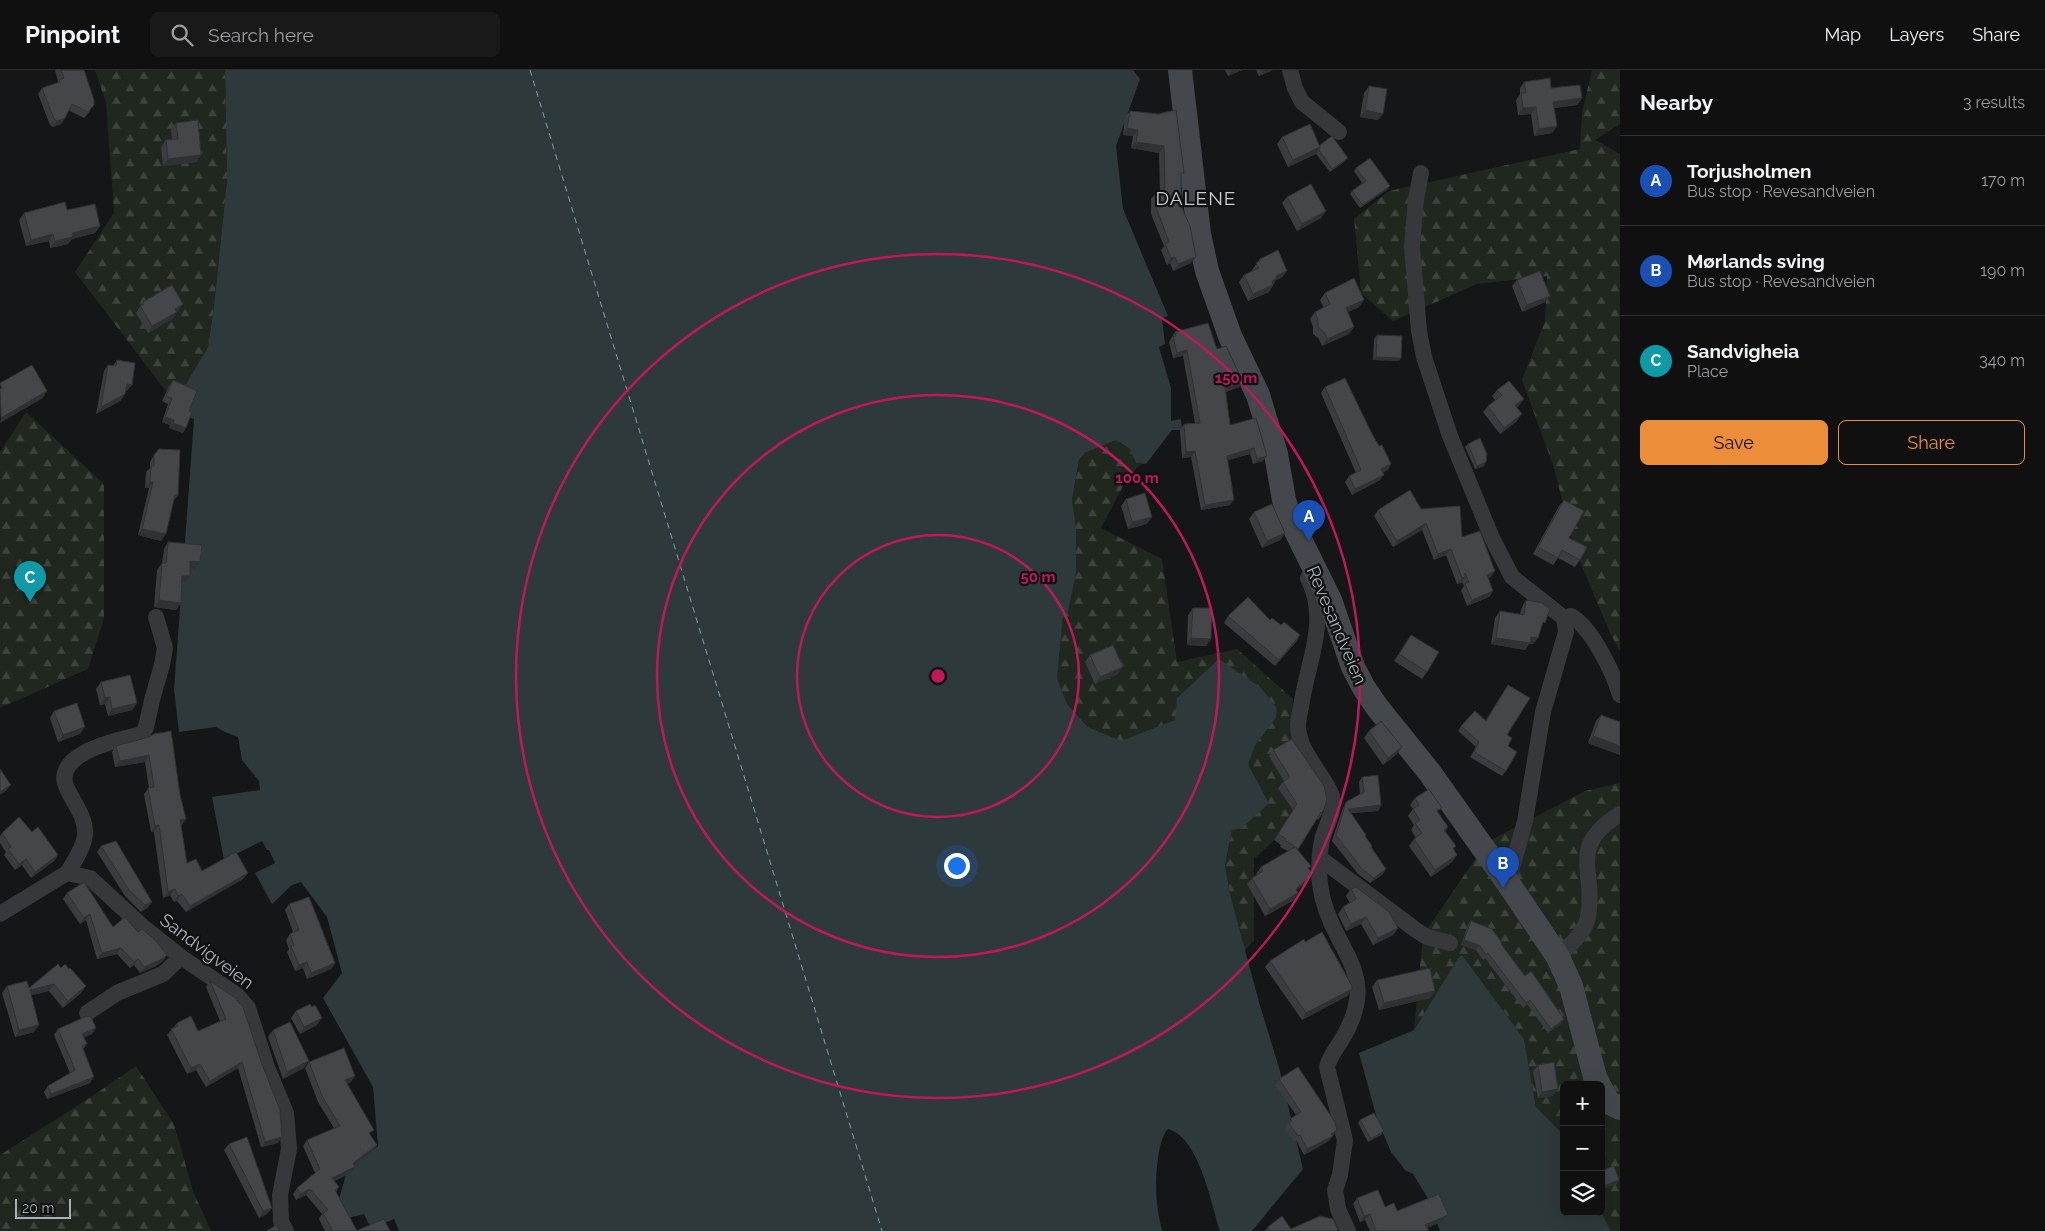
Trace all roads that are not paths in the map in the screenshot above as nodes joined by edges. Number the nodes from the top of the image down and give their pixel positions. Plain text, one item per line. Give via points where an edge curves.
1 (1180, 70) edge
2 (1290, 70) edge
3 (1339, 132) dead end
4 (1422, 173) dead end
5 (1299, 539) junction
6 (156, 617) dead end
7 (1564, 618) junction
8 (1620, 695) edge
9 (1620, 814) edge
10 (1320, 859) junction
11 (67, 874) junction
12 (1508, 882) junction
13 (0, 914) edge
14 (1450, 943) dead end
15 (181, 957) junction
16 (1558, 957) junction
17 (87, 1013) dead end
18 (1597, 1081) edge
19 (1605, 1097) edge
20 (1620, 1108) edge
21 (286, 1231) edge
22 (1348, 1231) edge

1 - 5 main road, Revesandveien via 1199,234 1208,270 1230,336 1258,395 1276,454 1284,500
2 - 3 street via 1302,102
4 - 7 street via 1412,247 1424,357 1457,453 1512,577
5 - 10 street via 1295,547 1314,589 1318,625 1298,726 1311,762 1332,797
5 - 12 main road, Revesandveien via 1330,600 1353,667 1364,688
6 - 11 street via 165,648 142,734 98,747 67,765 65,784 82,818 86,834
7 - 8 street via 1572,616 1580,621 1592,636
7 - 12 street via 1566,632 1543,712 1525,821
9 - 16 street via 1597,832 1588,848 1588,919 1579,935
10 - 14 street via 1416,930 1427,937
10 - 22 street via 1322,897 1358,984 1351,1024 1330,1056 1327,1067 1345,1140 1335,1190 1338,1209
11 - 13 street
11 - 15 street, Sandvigveien via 90,878
12 - 16 main road, Revesandveien
15 - 17 street via 163,974 117,994
15 - 21 street, Sandvigveien via 237,995 248,1008 286,1113 289,1149 280,1195 281,1221
16 - 18 main road, Revesandveien via 1571,986
19 - 20 main road

